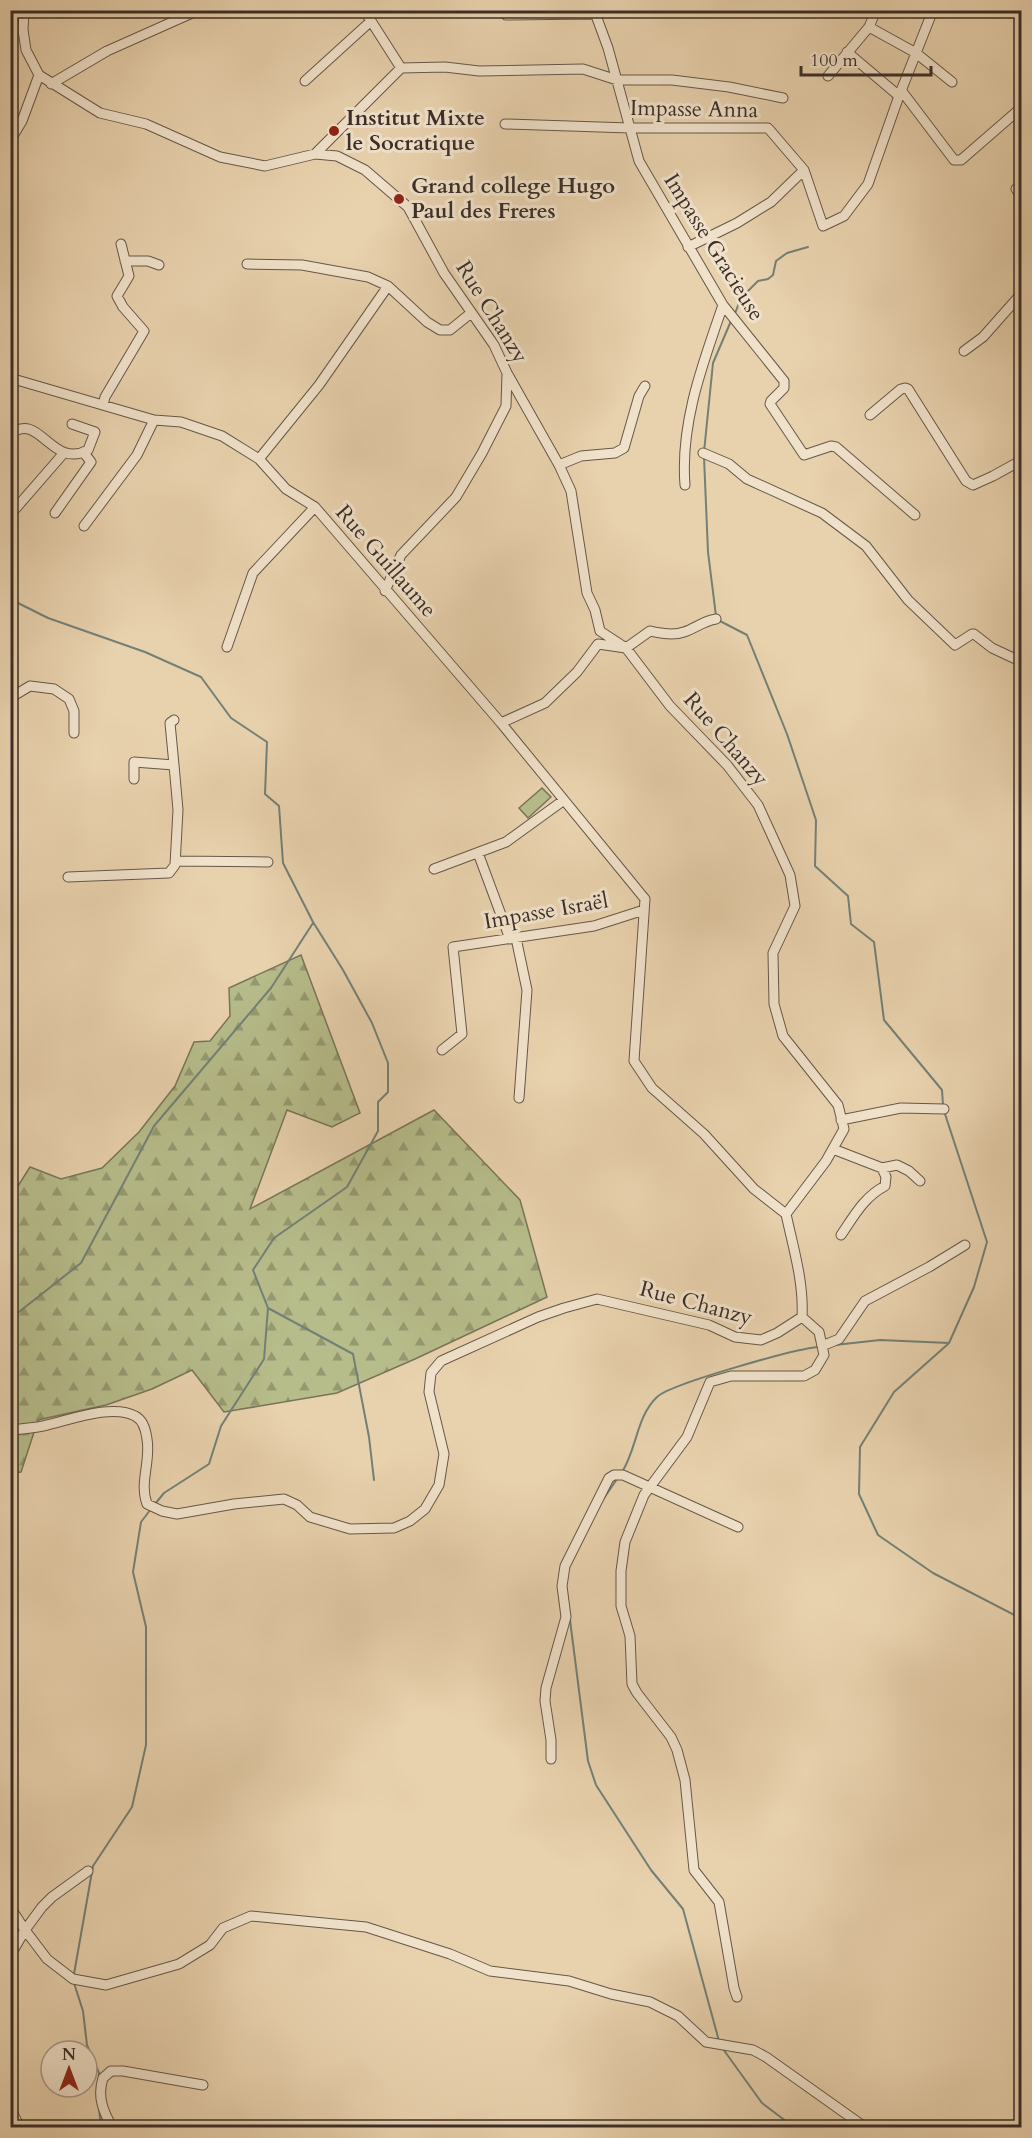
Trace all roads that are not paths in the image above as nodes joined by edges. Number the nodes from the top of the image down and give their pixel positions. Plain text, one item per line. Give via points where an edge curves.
1 (24, 10) edge
2 (199, 10) edge
3 (364, 10) edge
4 (876, 10) edge
5 (933, 10) edge
6 (595, 12) edge
7 (506, 15) dead end
8 (371, 21) junction
9 (869, 27) junction
10 (847, 52) junction
11 (916, 54) junction
12 (401, 68) junction
13 (39, 75) junction
14 (828, 76) dead end
15 (617, 80) junction
16 (304, 81) dead end
17 (952, 82) dead end
18 (51, 84) junction
19 (900, 93) junction
20 (783, 98) dead end
21 (1022, 107) edge
22 (505, 124) dead end
23 (630, 128) junction
24 (10, 141) edge
25 (315, 153) junction
26 (804, 170) junction
27 (121, 244) dead end
28 (688, 247) junction
29 (125, 261) junction
30 (247, 264) dead end
31 (159, 265) dead end
32 (388, 285) junction
33 (1022, 292) edge
34 (723, 305) junction
35 (471, 313) junction
36 (964, 351) dead end
37 (507, 373) junction
38 (10, 378) edge
39 (645, 386) dead end
40 (103, 405) junction
41 (870, 415) dead end
42 (154, 420) junction
43 (72, 424) dead end
44 (10, 435) edge
45 (84, 453) junction
46 (703, 453) dead end
47 (63, 454) junction
48 (259, 459) junction
49 (1022, 460) edge
50 (559, 465) junction
51 (685, 485) dead end
52 (315, 507) junction
53 (55, 513) dead end
54 (10, 515) edge
55 (915, 515) dead end
56 (84, 526) dead end
57 (386, 591) junction
58 (716, 619) dead end
59 (227, 647) dead end
60 (626, 648) junction
61 (1022, 662) edge
62 (10, 698) edge
63 (174, 720) dead end
64 (501, 723) junction
65 (74, 733) dead end
66 (174, 765) junction
67 (134, 779) dead end
68 (564, 800) junction
69 (478, 853) junction
70 (175, 861) junction
71 (268, 862) dead end
72 (434, 869) dead end
73 (68, 877) dead end
74 (644, 910) junction
75 (513, 938) junction
76 (442, 1050) dead end
77 (519, 1098) dead end
78 (944, 1109) dead end
79 (841, 1119) junction
80 (833, 1149) junction
81 (882, 1168) junction
82 (920, 1181) dead end
83 (786, 1214) junction
84 (841, 1235) dead end
85 (965, 1245) dead end
86 (802, 1317) junction
87 (822, 1346) junction
88 (10, 1430) edge
89 (650, 1487) junction
90 (738, 1527) dead end
91 (551, 1759) dead end
92 (88, 1871) dead end
93 (10, 1908) edge
94 (25, 1930) junction
95 (10, 1956) edge
96 (737, 1997) dead end
97 (203, 2085) dead end
98 (10, 2107) edge
99 (20, 2127) edge
100 (113, 2127) edge
101 (866, 2127) edge

1 - 13 street via 26,50
2 - 18 street via 107,51
3 - 8 street
4 - 9 street
5 - 11 street
6 - 7 street
6 - 15 street, Impasse Gracieuse
8 - 12 street
8 - 16 street
9 - 10 street
9 - 11 street
10 - 14 street
10 - 19 street
11 - 17 street
11 - 19 street
12 - 15 street via 583,69
12 - 25 street
13 - 18 street, Rue Chanzy
13 - 24 street
15 - 20 street via 672,80
15 - 23 street, Impasse Gracieuse
18 - 25 street, Rue Chanzy via 100,113 146,124 220,157 266,166
19 - 21 street via 954,160 961,160
19 - 26 street, Impasse Anna via 868,184 844,216 823,226
22 - 23 street, Impasse Anna
23 - 26 street, Impasse Anna via 768,128
23 - 28 street, Impasse Gracieuse via 639,162
25 - 35 street, Rue Chanzy via 337,156 365,170 408,207
26 - 28 street via 771,202
27 - 29 street
28 - 34 street, Impasse Gracieuse
29 - 31 street
29 - 40 street via 129,276 117,296 144,331
30 - 32 street via 302,265 368,277
32 - 35 street via 440,330 450,330
32 - 48 street via 318,385
33 - 36 street via 982,337
34 - 51 street via 691,409
34 - 55 street, Impasse Gracieuse via 784,381 784,388 770,404 804,455 836,447
35 - 37 street, Rue Chanzy via 494,345
37 - 50 street, Rue Chanzy
37 - 57 street via 506,405 482,453 456,497 401,555
38 - 40 street, Rue Guillaume
39 - 50 street via 624,448 615,453 581,456
40 - 42 street, Rue Guillaume
41 - 49 street via 908,389 966,481 973,484
42 - 48 street, Rue Guillaume via 181,422 222,436
42 - 56 street via 137,455
43 - 45 street via 95,432
44 - 47 street via 30,429
45 - 47 street
45 - 53 street via 91,462
46 - 61 street via 729,464 747,479 822,513 866,546 908,600 955,645 974,634 992,648
47 - 54 street
48 - 52 street, Rue Guillaume via 286,489
50 - 60 street, Rue Chanzy via 571,491 587,592 600,631
52 - 57 street, Rue Guillaume
52 - 59 street via 253,573
57 - 64 street, Rue Guillaume
58 - 60 street via 684,632 650,631
60 - 64 street via 598,644 577,672 544,703
60 - 79 street, Rue Chanzy via 670,706 727,765 758,805 786,865 795,906 773,954 774,1004 783,1036 838,1105
62 - 65 street via 30,686 54,690 69,699 74,711
63 - 66 street via 170,723
64 - 68 street, Rue Guillaume
66 - 67 street via 134,762
66 - 70 street via 178,810
68 - 69 street via 506,842
68 - 74 street, Rue Guillaume via 645,899
69 - 72 street
69 - 75 street
70 - 71 street
70 - 73 street via 169,873
74 - 75 street, Impasse Israël via 594,926
74 - 83 street via 634,1061 652,1088 704,1134 754,1189
75 - 76 street, Impasse Israël via 453,947 462,1034
75 - 77 street via 527,990
78 - 79 street via 901,1108
79 - 80 street via 844,1129
80 - 81 street
80 - 83 street
81 - 82 street via 897,1165
81 - 84 street via 885,1186 860,1206
83 - 86 street via 798,1269
85 - 87 street via 865,1301 839,1339
86 - 87 street via 819,1332
86 - 88 street, Rue Chanzy via 761,1340 735,1337 709,1325 597,1299 538,1317 441,1361 431,1372 429,1392 444,1454 439,1485 425,1509 394,1528 350,1528 310,1517 284,1499 189,1514 162,1511 147,1504 143,1493 148,1442 144,1426 136,1416 124,1412 108,1411
87 - 89 street via 824,1354 815,1370 804,1376 730,1376 710,1382 687,1437
89 - 90 street
89 - 91 street via 622,1475 611,1476 565,1566 562,1586 567,1617 545,1701
89 - 96 street via 625,1542 621,1571 621,1606 630,1635 633,1684 677,1750 685,1780 694,1870 719,1902
92 - 94 street via 52,1897
93 - 94 street
94 - 95 street
94 - 101 street via 47,1959 73,1979 106,1986 179,1964 210,1945 223,1928 251,1916 366,1927 450,1953 490,1971 569,1981 650,2002 678,2016 706,2042 753,2050 766,2057
97 - 100 street via 111,2071 103,2078 101,2091 105,2114
98 - 99 street

